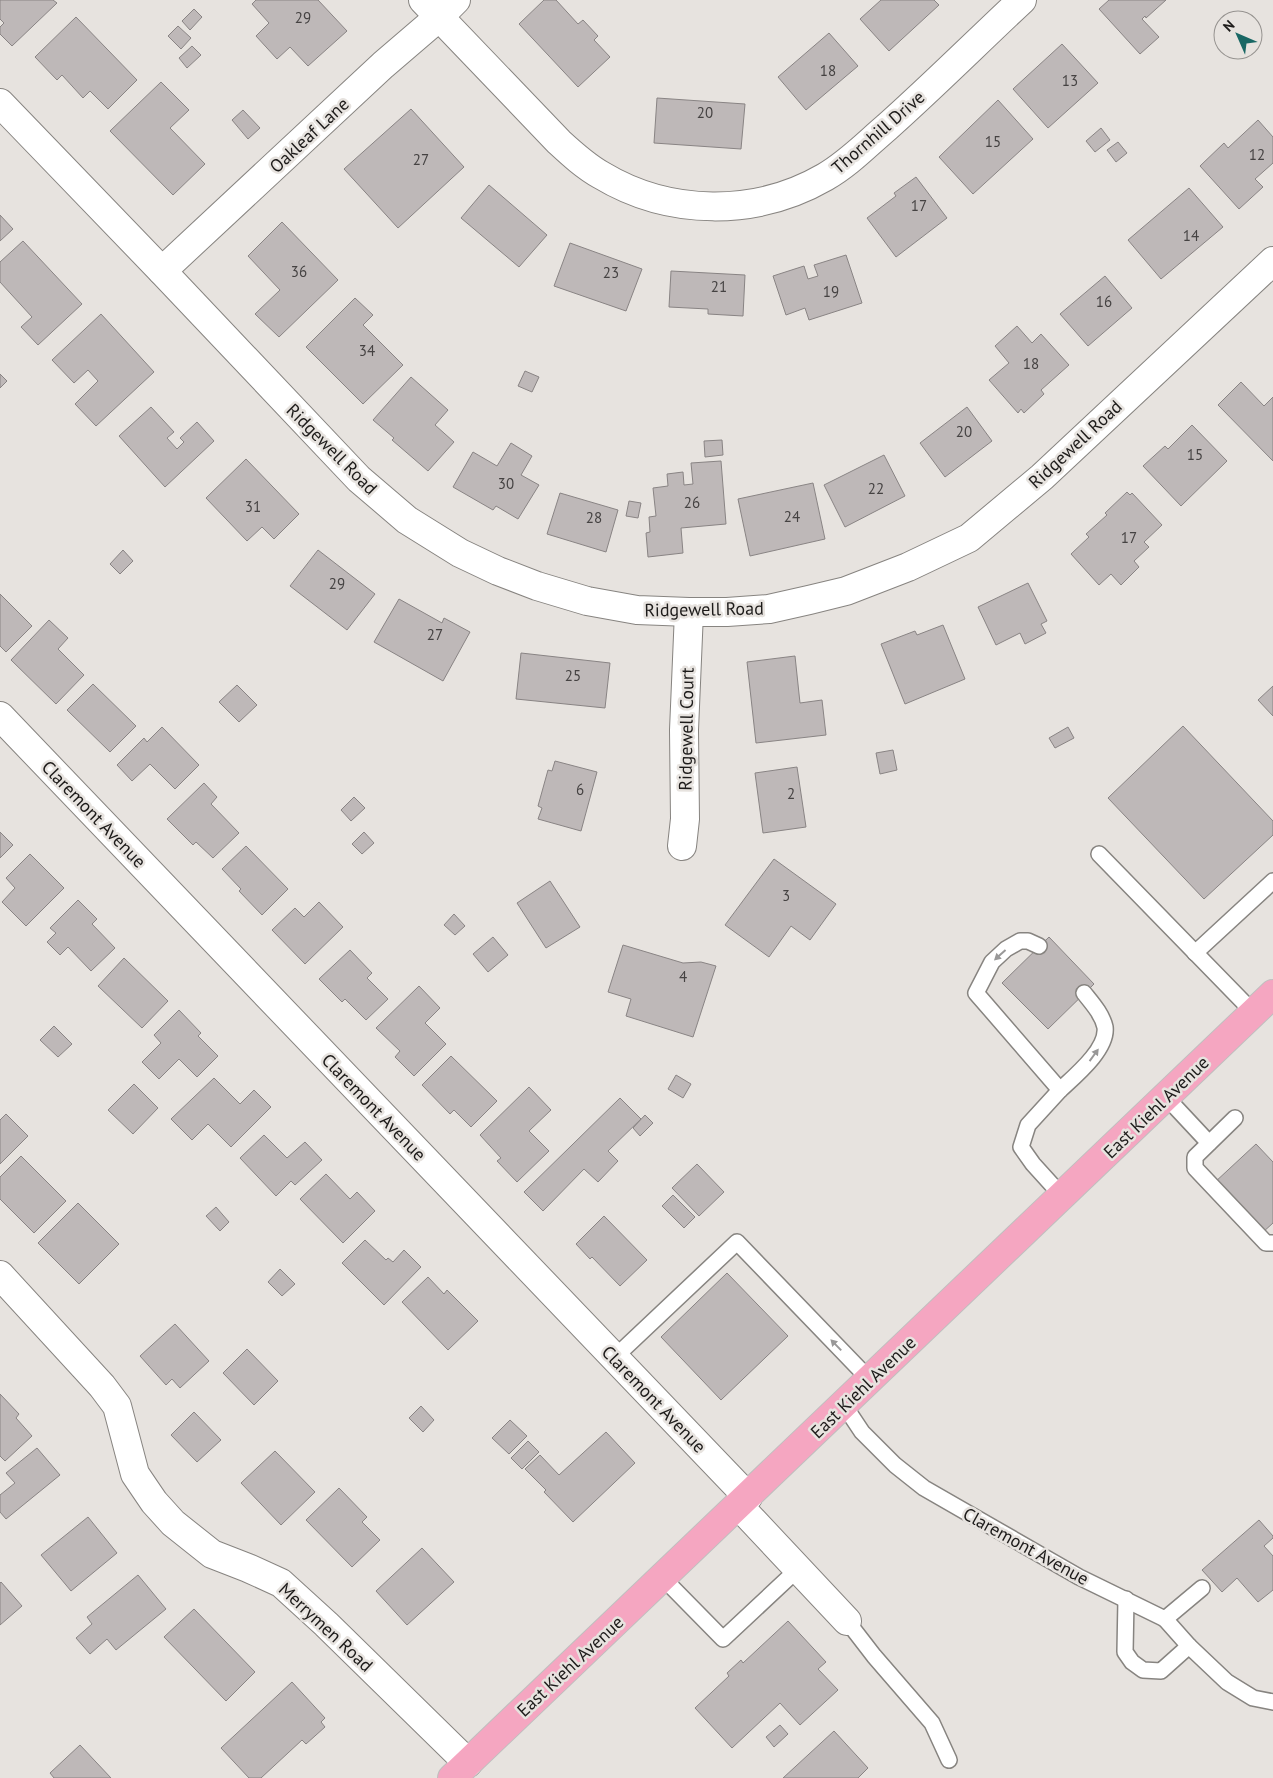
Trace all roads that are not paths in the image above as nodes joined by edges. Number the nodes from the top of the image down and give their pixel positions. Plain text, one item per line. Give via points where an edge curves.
1 (1022, 0) edge
2 (439, 6) edge
3 (0, 102) edge
4 (1273, 261) edge
5 (162, 271) junction
6 (689, 612) junction
7 (0, 716) edge
8 (682, 846) dead end
9 (1099, 854) dead end
10 (1273, 881) edge
11 (1039, 946) dead end
12 (1196, 954) junction
13 (1084, 993) dead end
14 (1264, 1003) edge
15 (1060, 1090) junction
16 (1166, 1097) junction
17 (1235, 1118) dead end
18 (1209, 1143) junction
19 (1062, 1196) junction
20 (1273, 1243) edge
21 (0, 1275) edge
22 (614, 1358) junction
23 (870, 1380) junction
24 (844, 1405) junction
25 (743, 1502) junction
26 (798, 1568) junction
27 (663, 1578) junction
28 (1202, 1588) dead end
29 (1126, 1599) junction
30 (1164, 1620) junction
31 (848, 1621) joint
32 (1189, 1646) junction
33 (1273, 1702) edge
34 (949, 1760) dead end
35 (460, 1770) edge

1 - 2 street, Thornhill Drive via 848,162 824,178 785,195 743,205 715,207 668,202 637,193 579,160 559,142
2 - 5 street, Oakleaf Lane via 383,65
3 - 5 street, Ridgewell Road
4 - 6 street, Ridgewell Road via 1042,477 969,538 846,591 769,609
5 - 6 street, Ridgewell Road via 359,480 407,520 460,553 537,586 587,601 637,610
6 - 8 street, Ridgewell Court via 684,730 686,819
7 - 22 street, Claremont Avenue
9 - 12 lane
10 - 12 lane
11 -> 15 lane via 1028,940 1006,949 992,962 976,993
12 - 14 lane
15 -> 13 lane via 1090,1061 1103,1042 1105,1027 1096,1006
14 - 16 main road, East Kiehl Avenue
15 - 19 lane via 1028,1125 1021,1146
16 - 18 lane
16 - 19 main road, East Kiehl Avenue
17 - 18 lane
18 - 20 lane via 1195,1157 1195,1168 1266,1243
19 - 23 main road, East Kiehl Avenue
21 - 35 street, Merrymen Road via 102,1386 116,1406 135,1474 173,1523 212,1554 281,1583 326,1624
23 -> 22 lane via 737,1242
22 - 25 street, Claremont Avenue
23 - 24 main road, East Kiehl Avenue
24 - 25 main road, East Kiehl Avenue
24 - 29 lane, Claremont Avenue via 862,1432 924,1488 1079,1577
25 - 26 street, Claremont Avenue
25 - 27 main road, East Kiehl Avenue
26 - 27 lane via 723,1640
26 - 31 street, Claremont Avenue
27 - 35 main road, East Kiehl Avenue
28 - 30 lane
29 - 30 lane, Claremont Avenue
29 - 32 lane via 1126,1652 1142,1670 1161,1671
30 - 32 lane, Claremont Avenue
31 - 34 lane via 932,1723
32 - 33 lane, Claremont Avenue via 1227,1682 1253,1698

